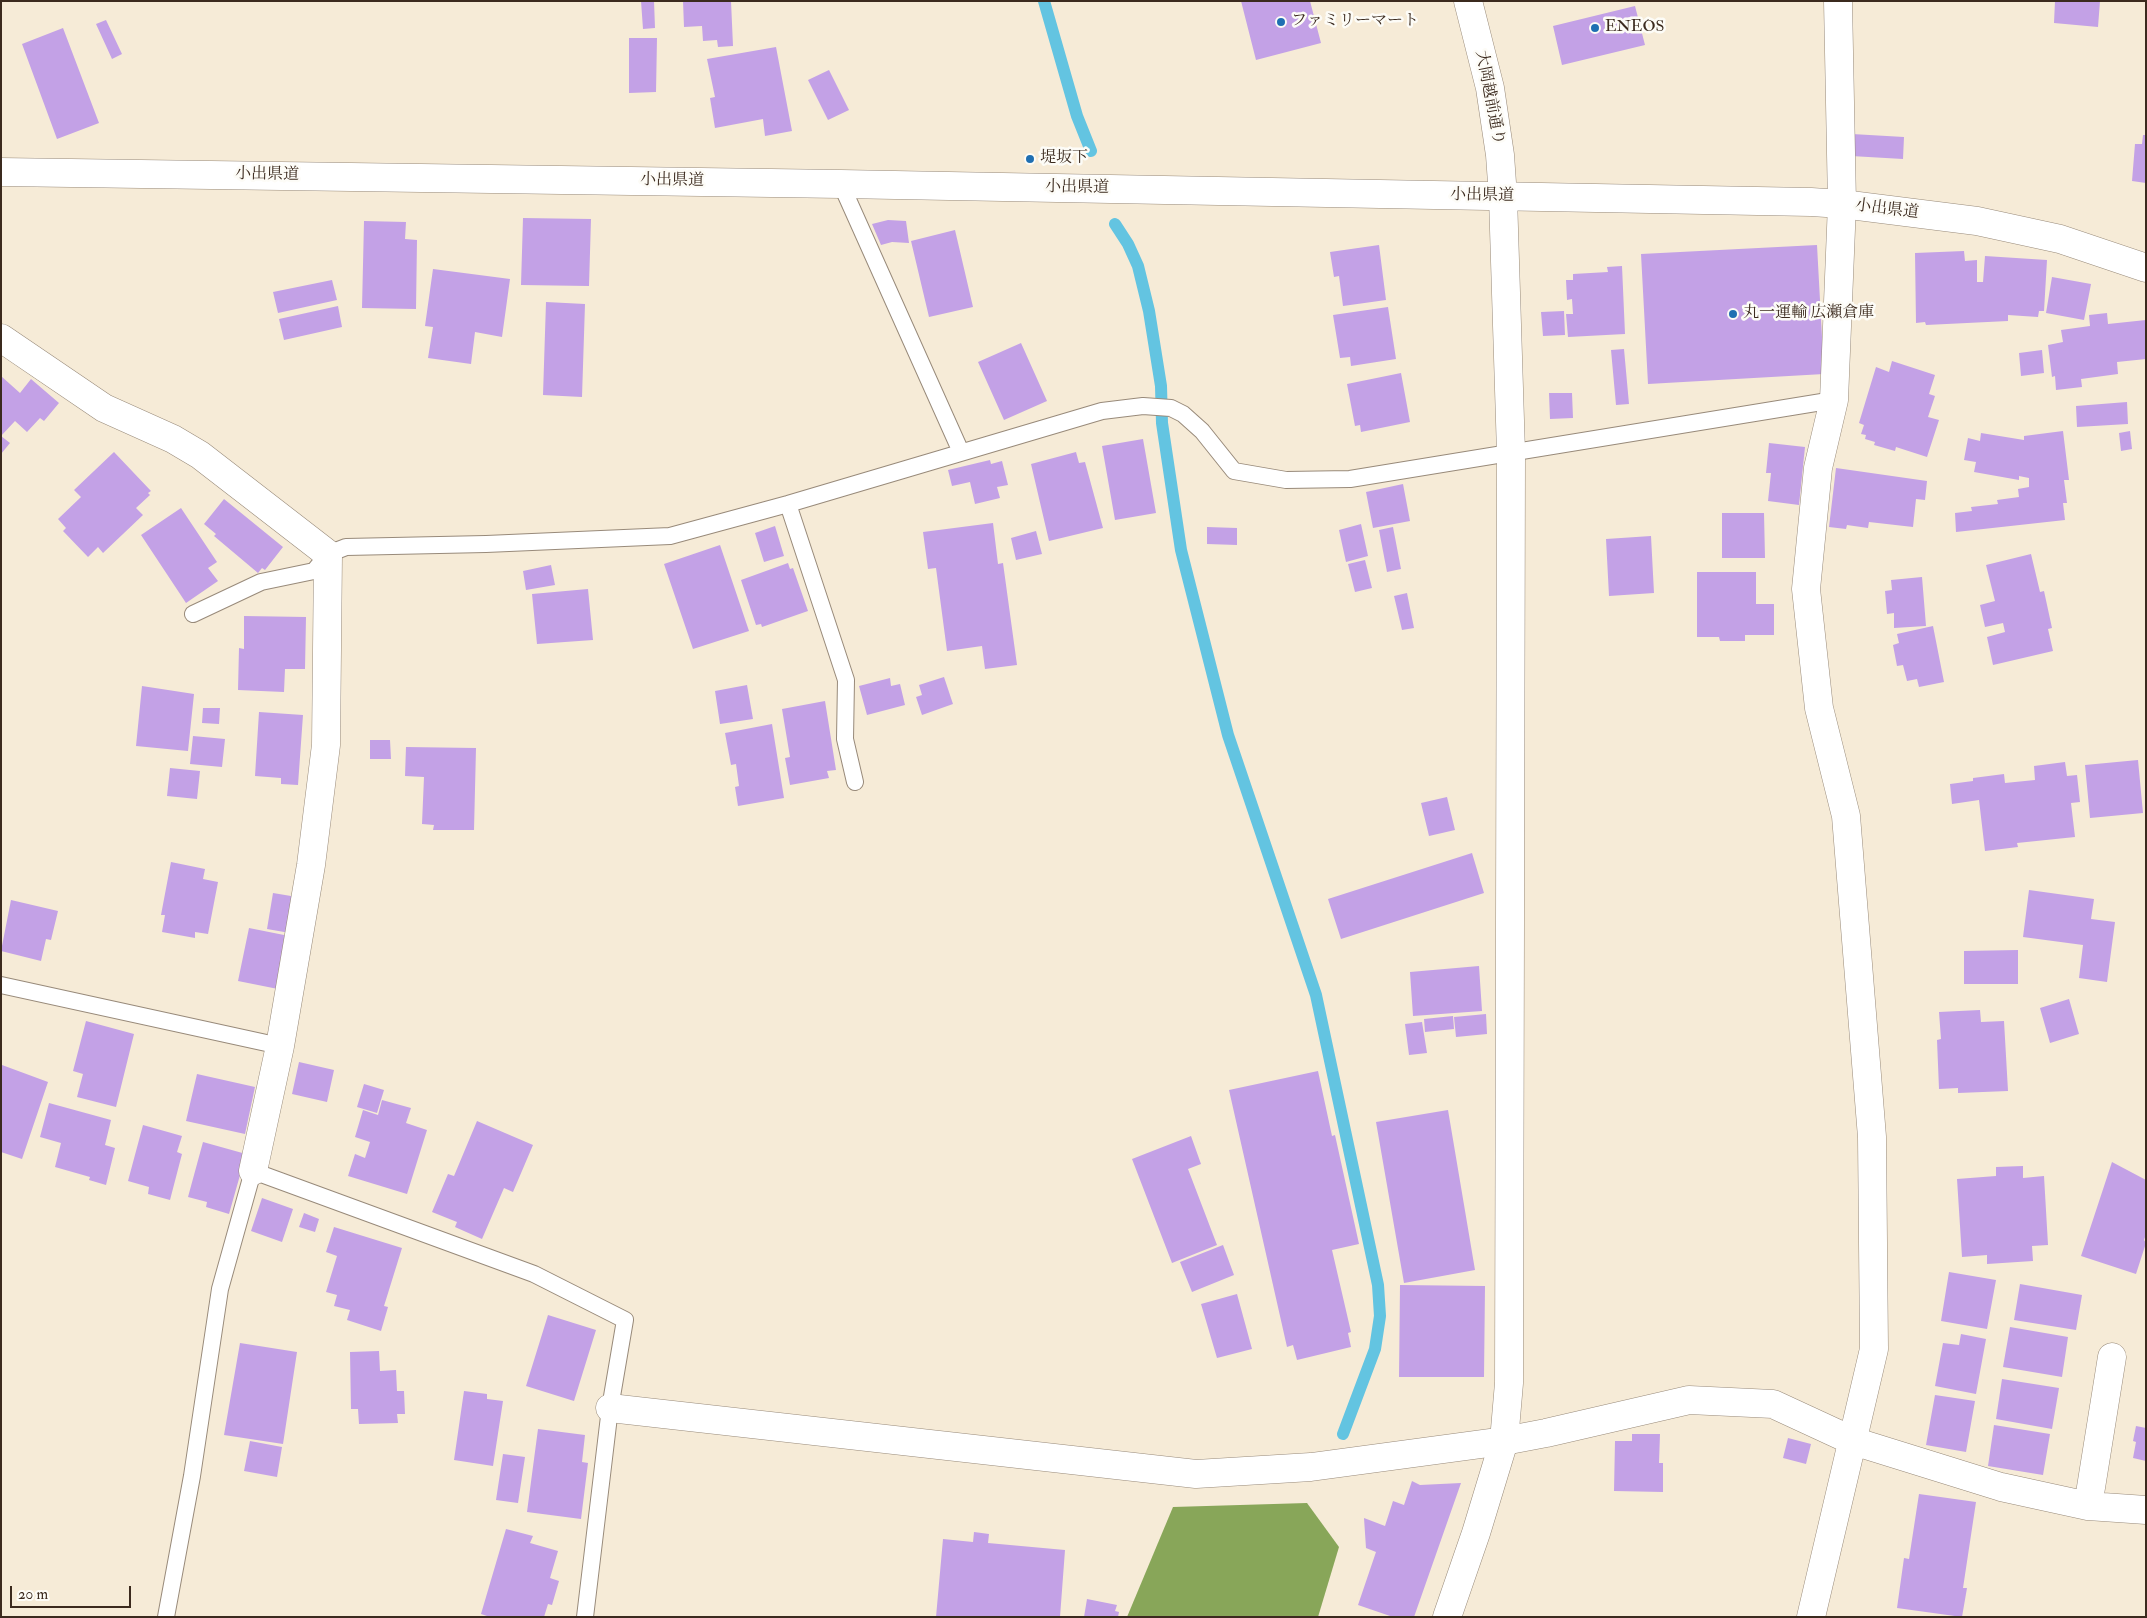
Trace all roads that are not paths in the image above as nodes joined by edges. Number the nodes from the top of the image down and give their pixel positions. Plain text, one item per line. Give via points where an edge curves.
1 (1468, 1) edge
2 (1838, 1) edge
3 (1, 172) edge
4 (841, 184) junction
5 (1503, 197) junction
6 (1842, 204) junction
7 (2146, 268) edge
8 (1, 338) edge
9 (1834, 400) junction
10 (961, 452) junction
11 (1511, 453) junction
12 (788, 504) junction
13 (328, 554) junction
14 (193, 614) dead end
15 (855, 782) dead end
16 (1, 985) edge
17 (280, 1046) junction
18 (253, 1171) junction
19 (2112, 1357) dead end
20 (610, 1408) junction
21 (1504, 1441) junction
22 (1854, 1441) junction
23 (2088, 1506) junction
24 (2146, 1510) edge
25 (166, 1617) edge
26 (585, 1617) edge
27 (1447, 1617) edge
28 (1811, 1617) edge

1 - 5 street, 大岡越前通り via 1490,88
2 - 6 street
3 - 4 street, 小出県道
4 - 5 street, 小出県道
4 - 10 lane
5 - 6 street, 小出県道
5 - 11 street, 大岡越前通り
6 - 7 street, 小出県道 via 1977,221 2060,239
6 - 9 street
8 - 13 street via 104,408 174,439 200,455
9 - 11 lane
9 - 22 street via 1818,468 1806,589 1819,708 1846,816 1872,1137 1874,1348
10 - 11 lane via 1102,411 1143,406 1171,408 1183,414 1202,431 1234,471 1286,480 1350,479
10 - 12 lane
11 - 21 street, 大岡越前通り via 1509,1374
12 - 13 lane via 670,536 346,547
12 - 15 lane via 846,680 845,739
13 - 14 lane via 314,571 261,582
13 - 17 street via 326,745 311,865
16 - 17 lane
17 - 18 street
18 - 20 lane via 534,1274 625,1320
18 - 25 lane via 220,1289 192,1476
19 - 23 street
20 - 21 street via 1196,1474 1311,1467
20 - 26 lane
21 - 22 street via 1689,1400 1773,1404
21 - 27 street, 大岡越前通り
22 - 23 street via 2001,1487
22 - 28 street
23 - 24 street

